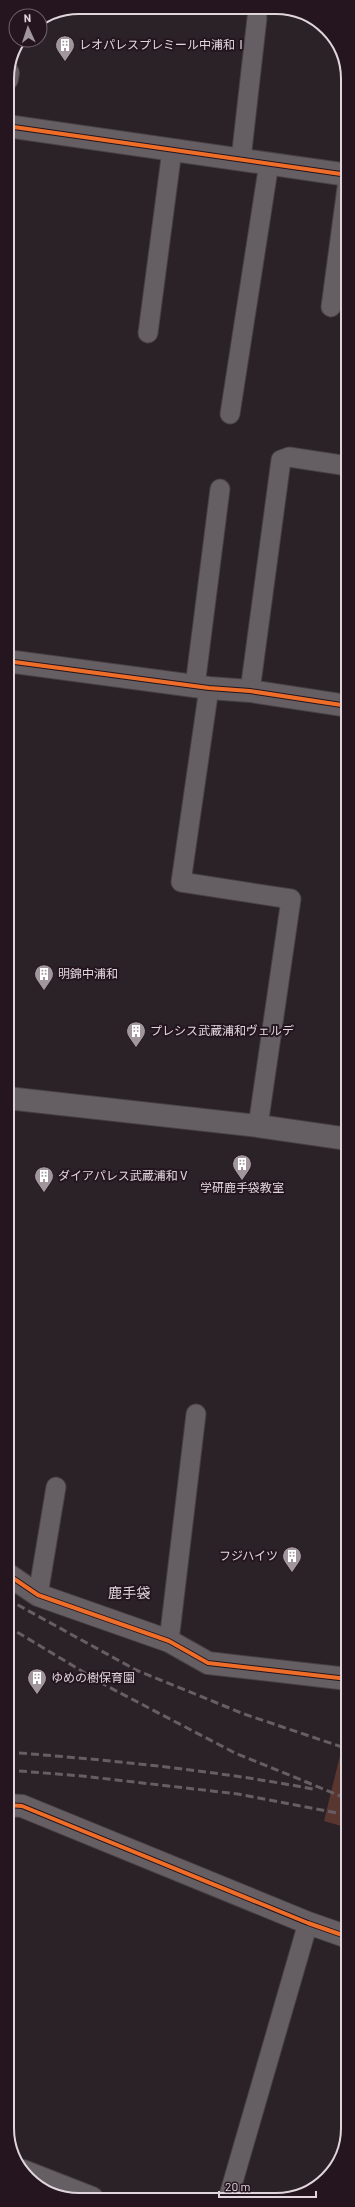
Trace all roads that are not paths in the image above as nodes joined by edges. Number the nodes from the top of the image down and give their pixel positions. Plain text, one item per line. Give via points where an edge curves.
1 (257, 18) dead end
2 (14, 127) edge
3 (172, 150) junction
4 (241, 160) junction
5 (269, 163) junction
6 (341, 174) edge
7 (341, 232) edge
8 (331, 307) dead end
9 (148, 333) dead end
10 (230, 414) dead end
11 (341, 465) edge
12 (220, 489) dead end
13 (14, 662) edge
14 (202, 687) junction
15 (250, 691) junction
16 (341, 705) edge
17 (14, 1099) edge
18 (258, 1126) junction
19 (341, 1138) edge
20 (196, 1414) dead end
21 (56, 1487) dead end
22 (14, 1579) edge
23 (38, 1595) junction
24 (169, 1641) junction
25 (341, 1678) edge
26 (14, 1805) edge
27 (308, 1923) junction
28 (341, 1934) edge
29 (37, 2176) edge
30 (79, 2193) edge
31 (230, 2193) edge

1 - 4 lane
2 - 3 street
3 - 4 street
3 - 9 lane
4 - 5 street
5 - 6 street
5 - 10 lane
7 - 8 lane
11 - 15 lane via 290,457 281,460
12 - 14 lane
13 - 14 street
14 - 15 street
14 - 18 lane via 181,882 291,899
15 - 16 street
17 - 18 street
18 - 19 street
20 - 24 lane
21 - 23 lane
22 - 23 street
23 - 24 street
24 - 25 street via 208,1663
26 - 27 street via 22,1806
27 - 28 street
27 - 31 lane
29 - 30 street

